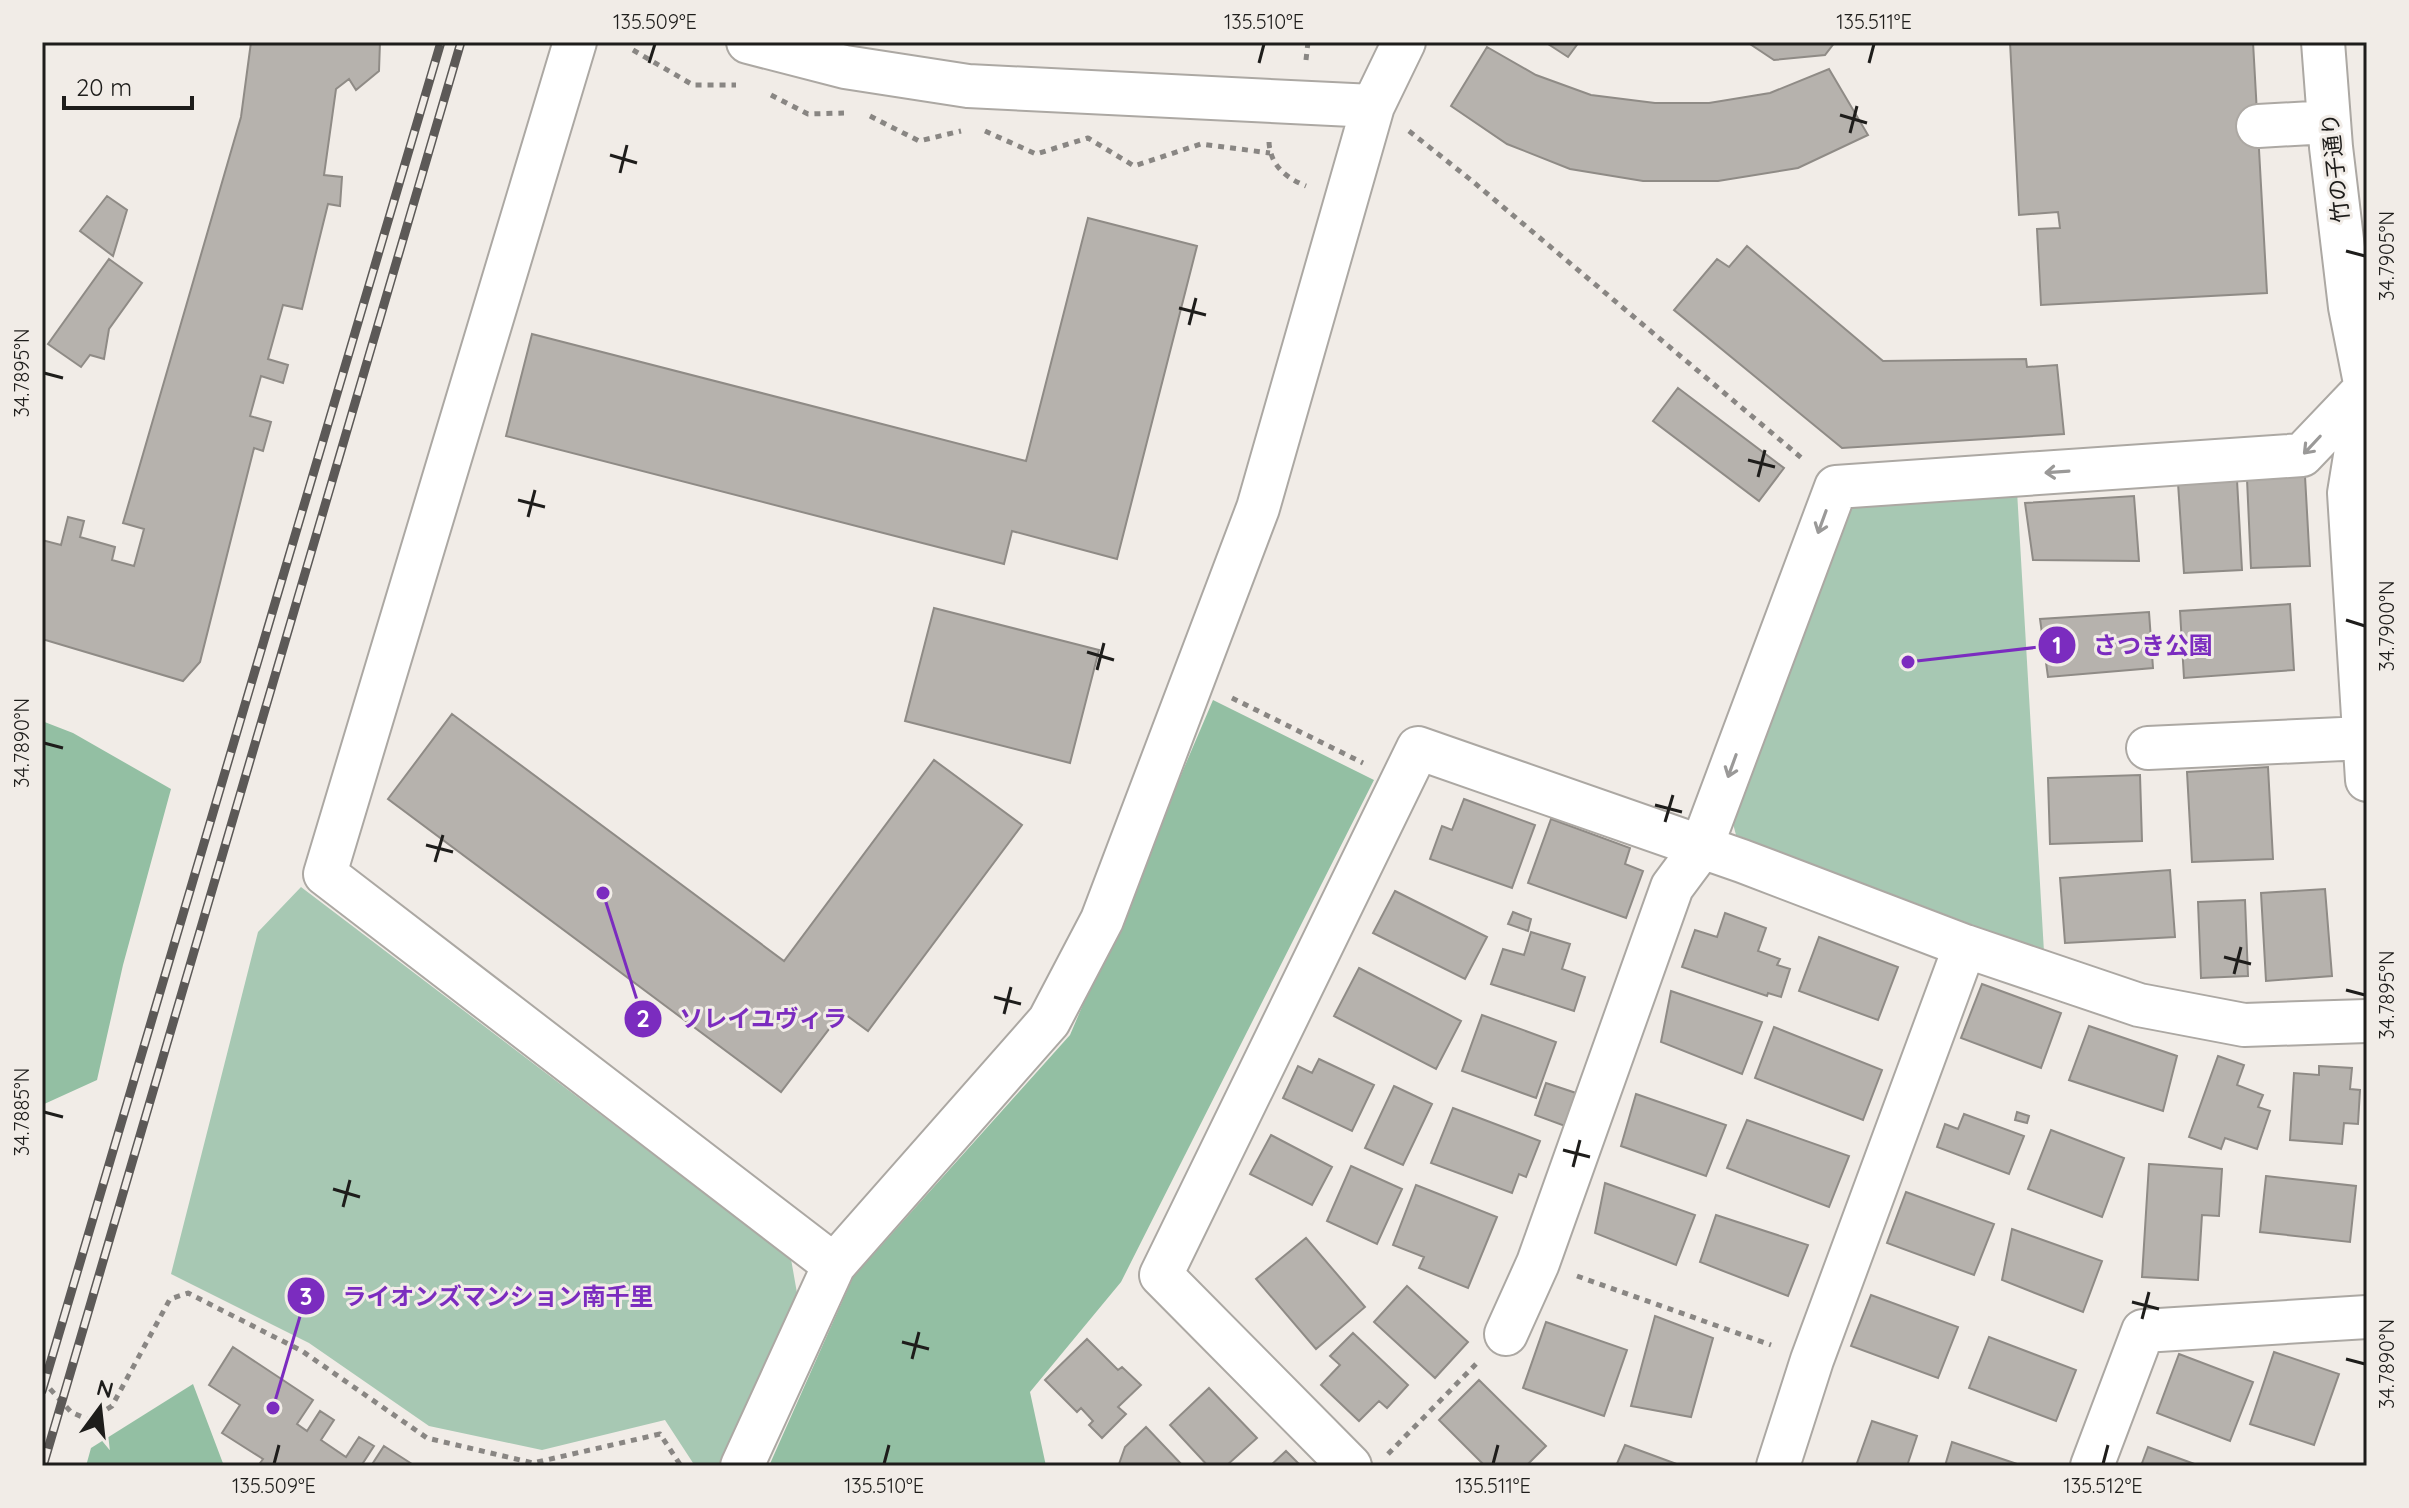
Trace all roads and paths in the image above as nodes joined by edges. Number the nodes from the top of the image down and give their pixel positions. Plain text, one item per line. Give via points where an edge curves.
1 (575, 42) edge
2 (748, 42) edge
3 (1308, 42) edge
4 (1404, 42) edge
5 (2323, 42) edge
6 (1306, 54) dead end
7 (1387, 115) junction
8 (2258, 126) dead end
9 (2343, 140) edge
10 (2366, 388) edge
11 (1802, 459) dead end
12 (1227, 696) dead end
13 (2364, 738) junction
14 (2148, 748) dead end
15 (2367, 780) edge
16 (1402, 783) junction
17 (1701, 848) junction
18 (1965, 946) junction
19 (2367, 1021) edge
20 (1538, 1263) junction
21 (834, 1265) junction
22 (2367, 1317) edge
23 (1506, 1334) joint
24 (1812, 1360) junction
25 (42, 1380) edge
26 (1368, 1460) edge
27 (681, 1466) edge
28 (742, 1466) edge
29 (1778, 1466) edge
30 (2092, 1466) edge

1 - 21 street via 325,874
2 - 7 street via 845,67 968,86
3 - 6 path
4 - 7 street
5 - 9 street, 竹の子通り
7 - 11 path
7 - 21 street via 1258,508 1102,920 1049,1021
8 - 9 street
9 - 10 street, 竹の子通り via 2350,307
10 - 13 street via 2349,493
10 -> 17 street via 2302,455 1836,487
12 - 16 path
13 - 14 street
13 - 15 street
16 - 17 street via 1418,748
16 - 26 street via 1161,1275
17 - 18 street
17 - 20 street via 1672,887
18 - 19 street via 2139,1005 2244,1025
18 - 24 street
20 - 23 street
20 - 24 path
21 - 28 street
22 - 30 street via 2143,1331
23 - 26 path
24 - 29 street
25 - 27 path via 71,1412 89,1420 112,1406 170,1299 188,1293 302,1351 427,1438 533,1463 660,1434

